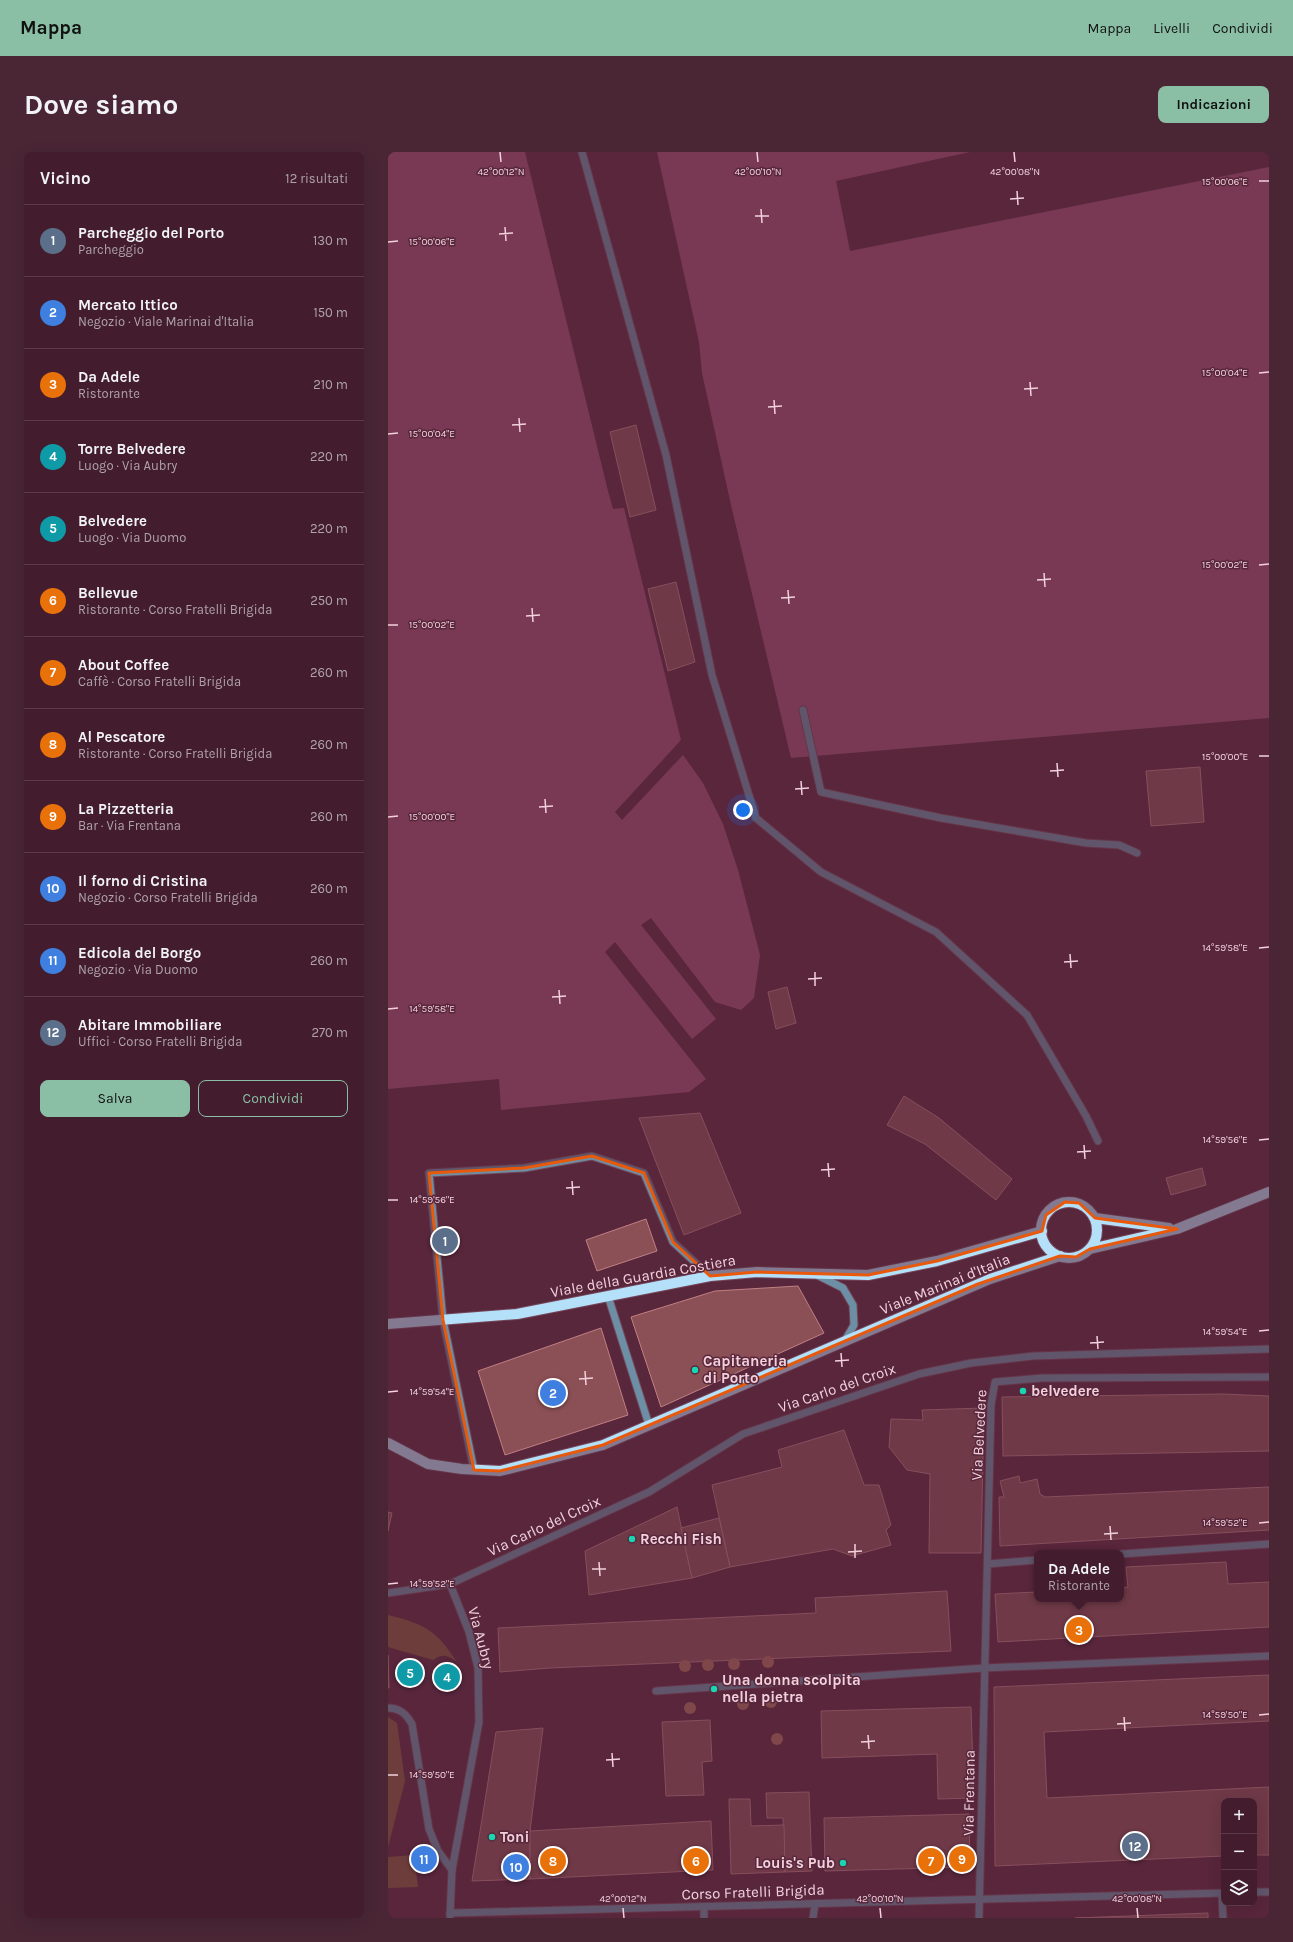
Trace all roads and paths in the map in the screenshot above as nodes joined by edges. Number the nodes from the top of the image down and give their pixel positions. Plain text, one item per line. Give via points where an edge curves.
1 (582, 152) edge
2 (804, 710) dead end
3 (1137, 853) dead end
4 (1098, 1141) dead end
5 (1269, 1192) edge
6 (1095, 1218) junction
7 (1177, 1229) junction
8 (1042, 1231) junction
9 (1090, 1249) junction
10 (1060, 1256) junction
11 (810, 1273) junction
12 (710, 1276) junction
13 (608, 1296) junction
14 (443, 1320) junction
15 (388, 1324) edge
16 (844, 1342) junction
17 (1269, 1349) edge
18 (1269, 1377) edge
19 (649, 1425) junction
20 (388, 1443) edge
21 (474, 1470) junction
22 (1269, 1544) edge
23 (1124, 1554) edge
24 (1034, 1560) edge
25 (988, 1564) junction
26 (450, 1584) junction
27 (388, 1593) edge
28 (1269, 1656) edge
29 (984, 1668) junction
30 (656, 1691) dead end
31 (388, 1708) edge
32 (452, 1870) junction
33 (1257, 1892) edge
34 (1269, 1892) edge
35 (1221, 1893) edge
36 (979, 1899) junction
37 (815, 1904) junction
38 (1223, 1906) edge
39 (704, 1907) junction
40 (450, 1916) edge
41 (704, 1918) edge
42 (813, 1918) edge
43 (978, 1918) edge
44 (1223, 1918) edge

1 - 4 street via 666,455 712,675 756,818 821,872 936,932 1027,1015
2 - 3 street via 821,792 949,819 1086,843 1119,845
5 - 7 main road, Viale Marinai d'Italia
6 - 7 main road, Viale Marinai d'Italia
6 - 8 main road via 1086,1207 1064,1202 1046,1215
6 - 9 main road via 1097,1234
7 - 9 main road, Viale Marinai d'Italia
8 - 10 main road via 1047,1246
8 - 11 main road, Viale della Guardia Costiera via 937,1261 868,1275
9 - 10 main road, Viale Marinai d'Italia via 1076,1257
10 - 16 main road, Viale Marinai d'Italia via 990,1279
11 - 12 main road, Viale della Guardia Costiera via 757,1272
11 - 16 street via 842,1288 853,1305 854,1325
12 - 13 main road, Viale della Guardia Costiera
12 - 14 street via 673,1242 644,1173 592,1156 524,1168 429,1173
13 - 14 main road, Viale della Guardia Costiera via 517,1314
13 - 19 street
14 - 15 main road, Viale della Guardia Costiera
14 - 21 street
16 - 19 main road, Viale Marinai d'Italia
17 - 26 street, Via Carlo del Croix via 1033,1356 971,1362 919,1374 743,1434 649,1492
18 - 25 street, Via Belvedere via 1042,1378 995,1382 991,1405
19 - 21 main road, Viale Marinai d'Italia via 596,1447 500,1471
20 - 21 main road, Viale Marinai d'Italia via 428,1464
22 - 23 street
24 - 25 street
25 - 29 street, Via Belvedere
26 - 27 street, Via Carlo del Croix
26 - 32 street, Via Aubry via 469,1632 478,1668 479,1722
28 - 29 street
29 - 30 street
29 - 36 street, Via Frentana
31 - 32 street via 405,1713 412,1724 429,1829 438,1851
32 - 40 street, Via Aubry
33 - 34 street
35 - 36 street, Corso Fratelli Brigida
36 - 37 street, Corso Fratelli Brigida
36 - 43 street, Via Frentana
37 - 39 street, Corso Fratelli Brigida
37 - 42 street
38 - 44 street
39 - 40 street, Corso Fratelli Brigida
39 - 41 street

